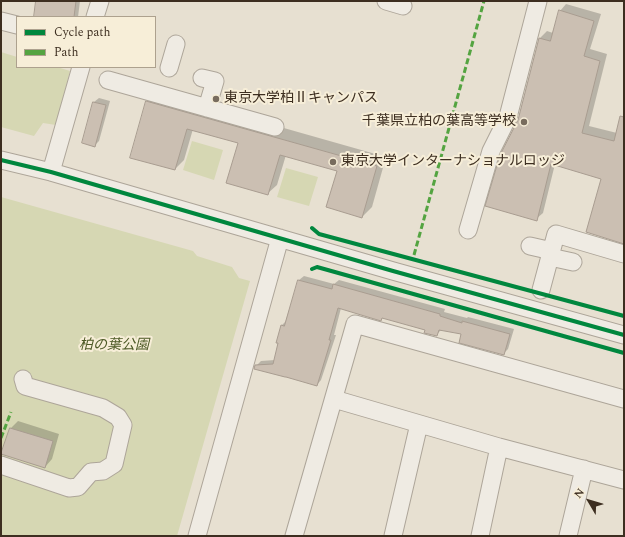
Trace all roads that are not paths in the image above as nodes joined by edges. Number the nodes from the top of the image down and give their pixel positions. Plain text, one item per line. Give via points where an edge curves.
1 (100, 1) edge
2 (386, 1) edge
3 (538, 1) edge
4 (403, 6) dead end
5 (95, 16) edge
6 (1, 21) edge
7 (16, 25) edge
8 (176, 44) dead end
9 (81, 68) edge
10 (169, 68) dead end
11 (202, 78) dead end
12 (108, 80) dead end
13 (207, 108) junction
14 (275, 127) dead end
15 (1, 160) edge
16 (51, 172) junction
17 (468, 230) dead end
18 (280, 238) junction
19 (530, 246) dead end
20 (551, 254) junction
21 (624, 254) edge
22 (573, 262) dead end
23 (541, 290) dead end
24 (624, 334) edge
25 (23, 379) dead end
26 (334, 399) junction
27 (624, 399) edge
28 (418, 424) junction
29 (500, 447) junction
30 (1, 465) edge
31 (584, 469) junction
32 (624, 480) edge
33 (196, 536) edge
34 (294, 536) edge
35 (393, 536) edge
36 (480, 536) edge
37 (568, 536) edge

1 - 5 street
2 - 4 street
3 - 17 street via 508,116 490,152
6 - 7 street
8 - 10 street
9 - 16 street
11 - 13 street via 216,81
12 - 13 street
13 - 14 street
15 - 16 street
16 - 18 street
18 - 24 street
18 - 33 street
19 - 20 street
20 - 21 street via 556,234
20 - 22 street
20 - 23 street
25 - 30 street via 25,386 103,408 118,417 123,425 114,464 103,471 90,472 78,487 69,488
26 - 27 street via 356,324
26 - 28 street
26 - 34 street
28 - 29 street
28 - 35 street
29 - 31 street
29 - 36 street
31 - 32 street
31 - 37 street

